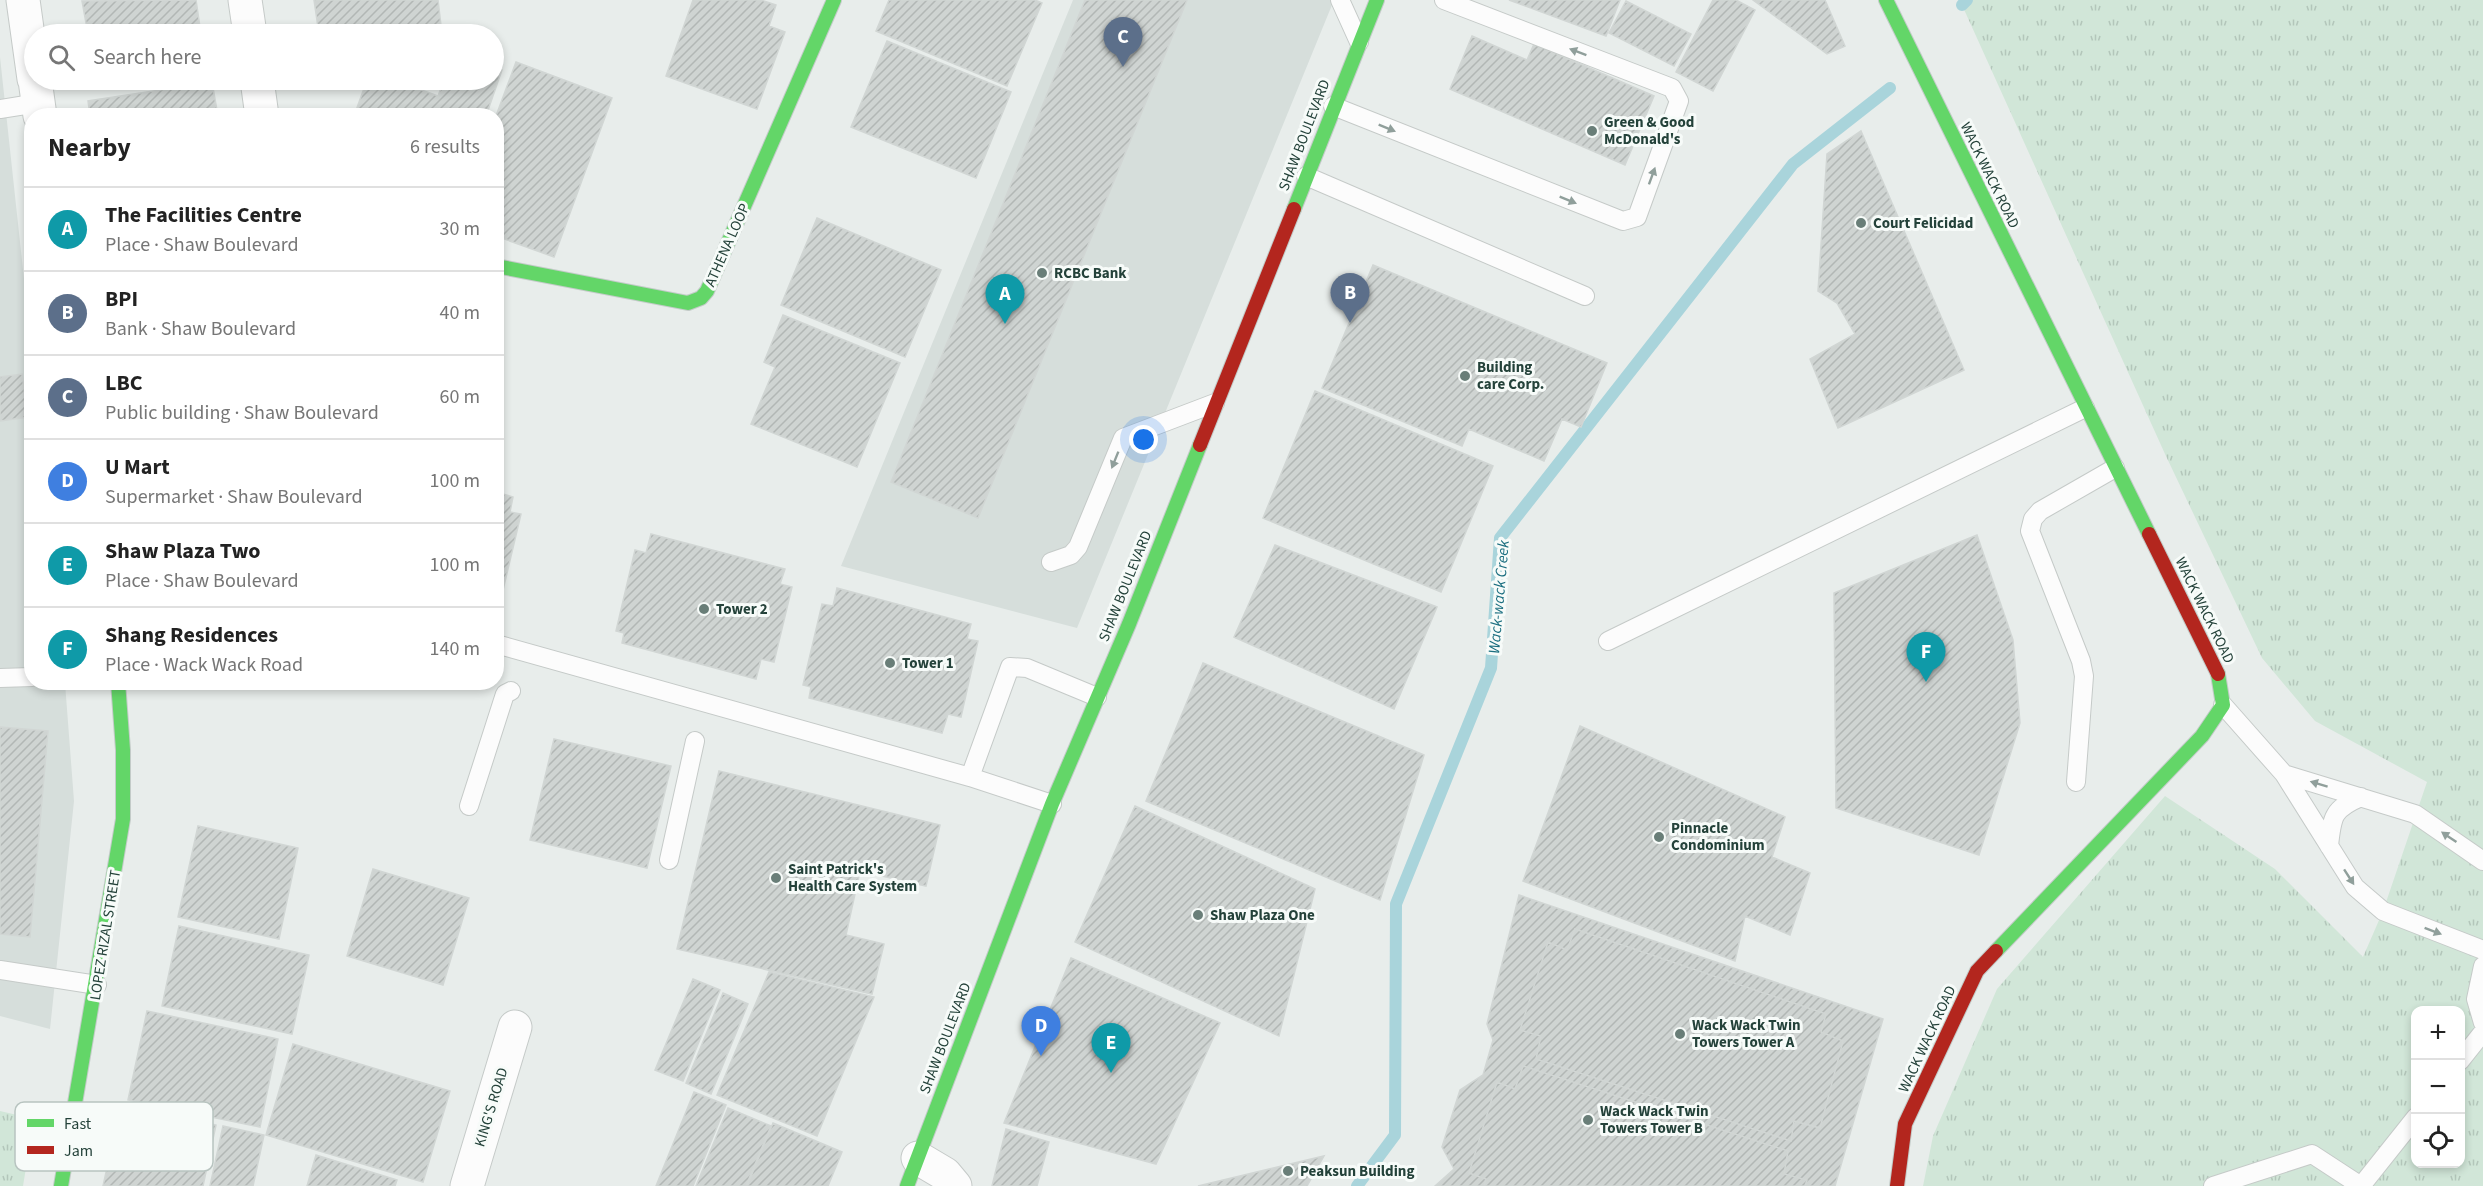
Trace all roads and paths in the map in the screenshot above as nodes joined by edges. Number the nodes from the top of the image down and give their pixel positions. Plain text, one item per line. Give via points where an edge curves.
1 (23, 0) edge
2 (245, 0) edge
3 (834, 0) edge
4 (1340, 0) edge
5 (1377, 0) edge
6 (1444, 0) edge
7 (1886, 0) edge
8 (27, 24) edge
9 (249, 24) edge
10 (1359, 42) junction
11 (258, 90) edge
12 (37, 94) edge
13 (1333, 106) junction
14 (261, 108) edge
15 (0, 109) edge
16 (1306, 176) junction
17 (504, 268) edge
18 (1585, 296) dead end
19 (1215, 402) junction
20 (2085, 408) junction
21 (2115, 468) junction
22 (1051, 562) dead end
23 (1608, 641) dead end
24 (504, 646) edge
25 (24, 677) edge
26 (0, 678) edge
27 (119, 690) edge
28 (511, 691) dead end
29 (1097, 697) junction
30 (2223, 705) junction
31 (695, 741) dead end
32 (2284, 774) junction
33 (970, 777) junction
34 (2076, 782) dead end
35 (2361, 797) junction
36 (1052, 804) junction
37 (469, 806) dead end
38 (2329, 846) junction
39 (669, 860) dead end
40 (2483, 861) edge
41 (2483, 950) edge
42 (2483, 966) edge
43 (0, 970) edge
44 (97, 985) junction
45 (2483, 1023) edge
46 (515, 1028) dead end
47 (2483, 1032) edge
48 (2461, 1060) edge
49 (76, 1102) edge
50 (2411, 1123) edge
51 (64, 1171) edge
52 (912, 1172) edge
53 (61, 1186) edge
54 (467, 1186) edge
55 (955, 1186) edge
56 (1897, 1186) edge
57 (2213, 1186) edge

1 - 8 street
2 - 9 street
3 - 17 street, ATHENA LOOP via 701,298 688,303
4 - 10 lane
5 - 10 street, SHAW BOULEVARD
13 -> 6 lane via 1623,221 1637,217 1679,101 1672,88
7 - 20 street, WACK WACK ROAD
10 - 13 street, SHAW BOULEVARD
11 - 14 street
12 - 15 lane
13 - 16 street, SHAW BOULEVARD
16 - 18 lane
16 - 19 street, SHAW BOULEVARD
19 -> 22 lane via 1124,438 1078,547 1071,555
19 - 29 street, SHAW BOULEVARD
20 - 21 street, WACK WACK ROAD
20 - 23 lane
21 - 30 street, WACK WACK ROAD via 2218,671
21 - 34 lane via 2040,511 2030,531 2084,676
24 - 33 lane
25 - 26 lane
27 - 44 street, LOPEZ RIZAL STREET via 123,819
28 - 37 lane via 505,694
29 - 33 lane via 1027,668 1010,667
29 - 36 street, SHAW BOULEVARD
30 - 32 lane
30 - 56 street, WACK WACK ROAD via 2202,736 1977,971 1905,1124
31 - 39 lane
35 -> 32 lane
32 - 38 lane
33 - 36 lane
35 - 38 lane via 2340,806 2332,820
40 -> 35 lane via 2415,814
36 - 52 street, SHAW BOULEVARD
38 -> 41 lane via 2355,887 2383,911
42 - 45 lane via 2476,999
43 - 44 lane
44 - 49 street, LOPEZ RIZAL STREET
46 - 54 street, KING'S ROAD
47 - 48 lane
50 - 57 lane via 2361,1186 2312,1154
51 - 53 street, LOPEZ RIZAL STREET
52 - 55 street via 945,1174

